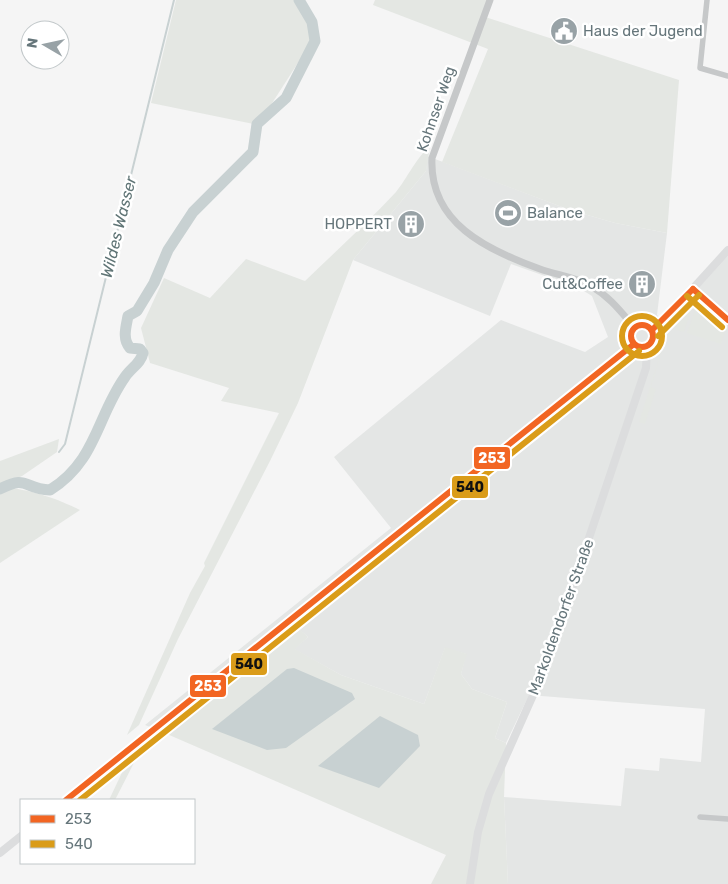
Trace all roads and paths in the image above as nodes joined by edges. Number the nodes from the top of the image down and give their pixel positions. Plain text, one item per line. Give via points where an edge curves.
1 (490, 0) edge
2 (707, 0) edge
3 (728, 76) edge
4 (728, 250) edge
5 (693, 289) junction
6 (728, 320) edge
7 (635, 328) junction
8 (652, 330) junction
9 (634, 344) junction
10 (647, 347) junction
11 (67, 799) edge
12 (700, 817) dead end
13 (728, 819) edge
14 (20, 837) edge
15 (0, 853) edge
16 (470, 884) edge

1 - 7 street, Kohnser Weg via 432,158 437,198 453,220 484,244 606,295
2 - 3 street via 700,68
4 - 5 main road
5 - 6 street
5 - 8 main road
7 - 8 main road via 645,325
7 - 9 main road via 631,337
8 - 10 main road via 654,339
9 - 10 main road via 640,348
9 - 11 main road
10 - 16 main road, Markoldendorfer Straße via 646,368 546,666 489,794 478,832
12 - 13 street
14 - 15 main road

